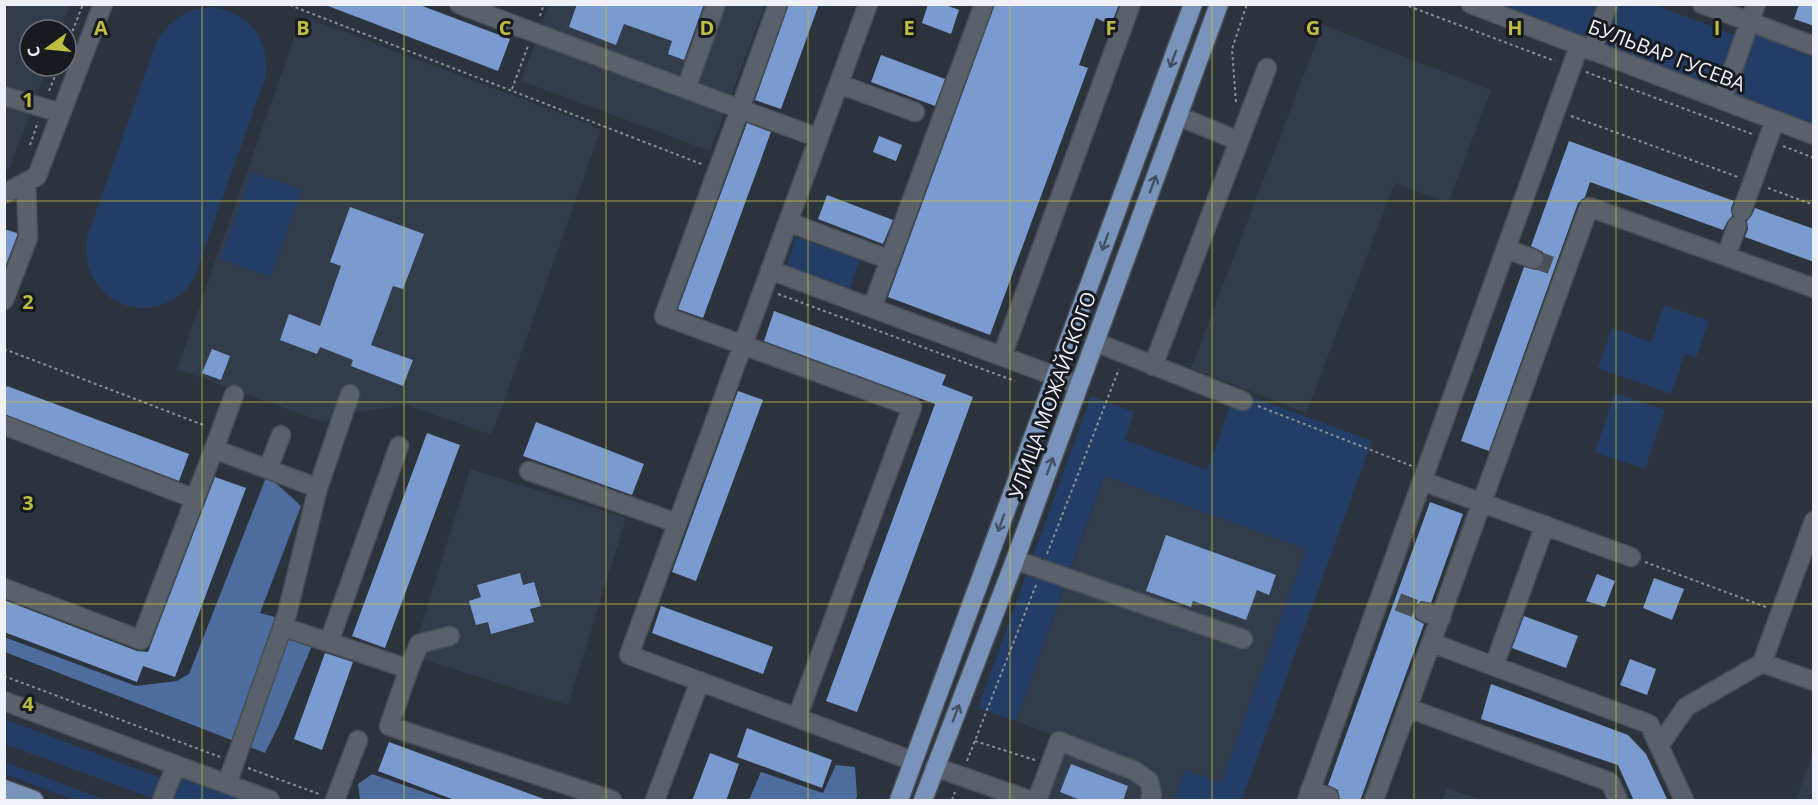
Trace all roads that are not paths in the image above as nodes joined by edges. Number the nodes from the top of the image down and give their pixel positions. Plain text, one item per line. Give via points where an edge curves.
1 (103, 4) edge
2 (459, 4) edge
3 (716, 4) edge
4 (778, 4) edge
5 (868, 4) edge
6 (984, 4) edge
7 (1131, 4) edge
8 (1193, 4) edge
9 (1219, 4) edge
10 (1471, 4) edge
11 (1608, 4) edge
12 (1702, 4) edge
13 (1756, 4) edge
14 (484, 9) edge
15 (1750, 22) junction
16 (1814, 46) edge
17 (1586, 48) junction
18 (1267, 68) dead end
19 (839, 84) junction
20 (686, 89) junction
21 (4, 96) edge
22 (1722, 100) junction
23 (740, 109) junction
24 (915, 112) dead end
25 (61, 113) junction
26 (1178, 116) junction
27 (1775, 120) junction
28 (1814, 135) edge
29 (819, 138) junction
30 (1239, 141) junction
31 (27, 182) junction
32 (4, 194) edge
33 (788, 222) junction
34 (1506, 249) junction
35 (1726, 256) junction
36 (1534, 259) tunnel mouth
37 (890, 260) junction
38 (770, 270) junction
39 (1814, 288) edge
40 (4, 300) edge
41 (872, 308) junction
42 (1095, 342) junction
43 (743, 345) junction
44 (1002, 356) junction
45 (1153, 366) junction
46 (1055, 376) junction
47 (1079, 385) junction
48 (350, 394) dead end
49 (234, 395) dead end
50 (1244, 401) road end
51 (4, 425) edge
52 (281, 435) dead end
53 (399, 446) dead end
54 (214, 449) junction
55 (268, 469) junction
56 (529, 471) dead end
57 (1424, 476) junction
58 (318, 488) junction
59 (195, 499) junction
60 (1482, 502) junction
61 (1814, 521) edge
62 (677, 523) junction
63 (1545, 525) junction
64 (1810, 541) edge
65 (1631, 556) road end
66 (1015, 560) junction
67 (4, 588) edge
68 (1380, 596) junction
69 (1398, 602) tunnel mouth
70 (283, 627) junction
71 (450, 636) dead end
72 (1243, 639) dead end
73 (329, 642) junction
74 (1432, 643) junction
75 (1762, 663) junction
76 (1494, 666) junction
77 (409, 669) junction
78 (700, 681) junction
79 (1814, 681) edge
80 (4, 701) edge
81 (1408, 708) junction
82 (797, 718) junction
83 (358, 740) dead end
84 (1659, 746) junction
85 (913, 760) junction
86 (176, 765) junction
87 (935, 767) junction
88 (227, 784) junction
89 (4, 789) edge
90 (1308, 795) edge
91 (1329, 797) dead end
92 (335, 800) edge
93 (34, 801) edge
94 (162, 801) edge
95 (270, 801) edge
96 (612, 801) edge
97 (655, 801) edge
98 (899, 801) edge
99 (923, 801) edge
100 (1029, 801) edge
101 (1037, 801) edge
102 (1150, 801) edge
103 (1374, 801) edge
104 (1618, 801) edge
105 (1684, 801) edge

1 - 25 street
2 - 14 street
3 - 20 street
4 - 23 street
5 - 19 street
6 - 37 street
7 - 44 street
8 -> 46 main road, УЛИЦА МОЖАЙСКОГО
9 - 26 main road, УЛИЦА МОЖАЙСКОГО
10 - 17 street, БУЛЬВАР ГУСЕВА
11 - 17 street
12 - 15 street
13 - 15 street
14 - 20 street
15 - 16 street
15 - 22 street
17 - 22 street, БУЛЬВАР ГУСЕВА
17 - 34 street via 1572,67
18 - 30 street
19 - 24 street
19 - 29 street
20 - 23 street
21 - 25 street
22 - 27 street, БУЛЬВАР ГУСЕВА
23 - 29 street
23 - 43 street via 664,316
25 - 31 street via 37,176
26 - 30 street
42 -> 26 main road, УЛИЦА МОЖАЙСКОГО
27 - 28 street, БУЛЬВАР ГУСЕВА
27 - 35 street
29 - 33 street
30 - 45 street
31 - 32 street
31 - 40 street via 28,238
33 - 37 street
33 - 38 street
34 - 36 street
34 - 57 street
35 - 39 street
35 - 60 street via 1589,207 1559,269
37 - 41 street
38 - 41 street
38 - 43 street
41 - 44 street
42 - 45 street
42 - 47 main road, УЛИЦА МОЖАЙСКОГО
43 - 62 street
43 - 82 street via 912,407
44 - 46 street
45 - 50 street
46 - 47 street
46 -> 85 main road, УЛИЦА МОЖАЙСКОГО
66 -> 47 main road, УЛИЦА МОЖАЙСКОГО
48 - 58 street
49 - 54 street
51 - 59 street
52 - 55 street
53 - 73 street
54 - 55 street
54 - 59 street
55 - 58 street
56 - 62 street
57 - 60 street
57 - 68 street
58 - 70 street
59 - 67 street via 141,640
60 - 63 street
60 - 74 street via 1432,615
61 - 64 street
62 - 78 street via 629,655
63 - 65 street
63 - 76 street
64 - 75 street
66 - 72 street
87 -> 66 main road, УЛИЦА МОЖАЙСКОГО
68 - 69 street
68 - 90 street
70 - 73 street
70 - 88 street
71 - 77 street via 419,644
73 - 77 street
74 - 76 street
74 - 81 street
75 - 79 street
75 - 84 street via 1686,707
76 - 84 street via 1649,724
77 - 96 street via 389,726
78 - 82 street
78 - 97 street
80 - 86 street
81 - 103 street
81 - 104 street via 1610,782
82 - 85 street
83 - 92 street
84 - 105 street
85 - 98 main road, УЛИЦА МОЖАЙСКОГО
86 - 88 street
86 - 94 street
87 - 99 main road, УЛИЦА МОЖАЙСКОГО
87 - 100 street
88 - 95 street
89 - 93 main road
90 - 91 street
101 - 102 street via 1059,741 1135,771 1149,781

